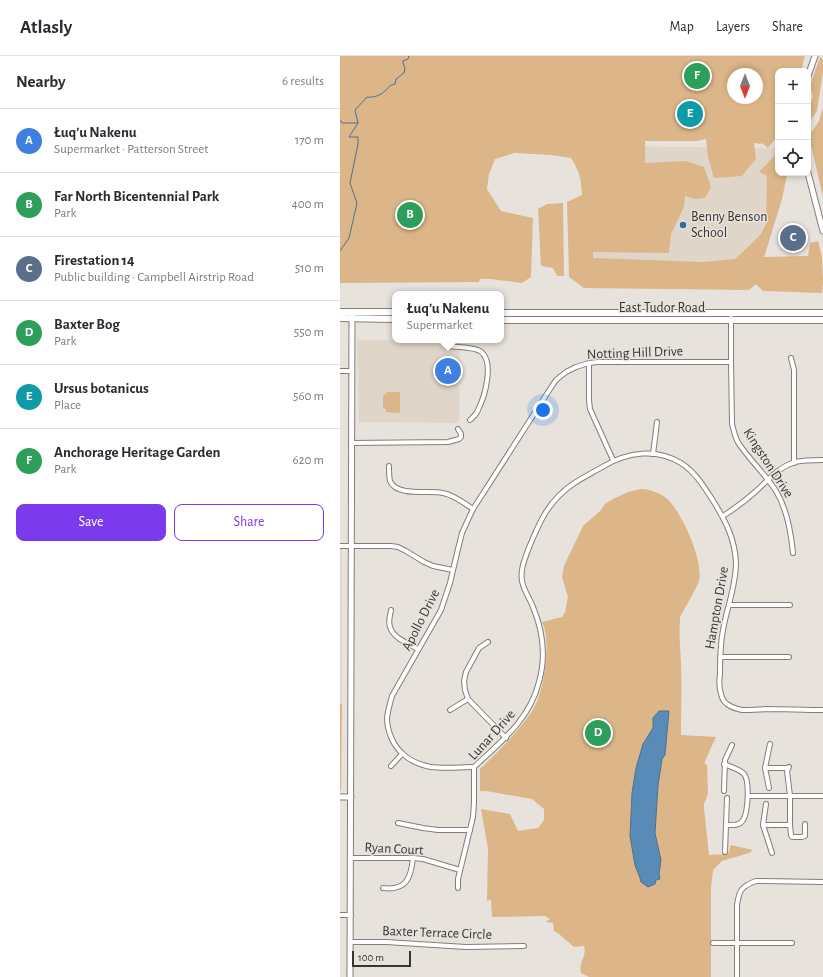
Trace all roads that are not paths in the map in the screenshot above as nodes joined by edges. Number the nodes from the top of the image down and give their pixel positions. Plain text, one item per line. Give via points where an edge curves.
1 (814, 56) edge
2 (810, 68) edge
3 (809, 176) edge
4 (823, 231) edge
5 (340, 312) edge
6 (392, 312) edge
7 (504, 313) edge
8 (731, 313) junction
9 (823, 313) edge
10 (352, 315) junction
11 (340, 318) edge
12 (392, 319) edge
13 (504, 320) edge
14 (731, 320) junction
15 (823, 320) edge
16 (448, 343) edge
17 (791, 358) dead end
18 (731, 362) junction
19 (589, 363) junction
20 (340, 371) edge
21 (351, 371) junction
22 (550, 389) joint
23 (470, 420) dead end
24 (658, 422) dead end
25 (458, 429) dead end
26 (351, 443) junction
27 (653, 454) junction
28 (613, 460) junction
29 (823, 460) edge
30 (794, 463) junction
31 (389, 466) dead end
32 (767, 479) junction
33 (473, 509) junction
34 (723, 516) junction
35 (340, 546) edge
36 (351, 546) junction
37 (793, 553) dead end
38 (453, 570) junction
39 (729, 605) junction
40 (790, 605) dead end
41 (391, 610) dead end
42 (488, 642) dead end
43 (418, 649) junction
44 (720, 657) junction
45 (789, 657) dead end
46 (468, 699) junction
47 (450, 710) dead end
48 (823, 710) edge
49 (506, 738) junction
50 (770, 744) dead end
51 (732, 745) dead end
52 (402, 754) junction
53 (724, 764) junction
54 (392, 766) dead end
55 (474, 767) junction
56 (765, 768) junction
57 (769, 788) dead end
58 (724, 791) dead end
59 (748, 796) junction
60 (790, 796) junction
61 (823, 796) edge
62 (340, 797) edge
63 (351, 797) junction
64 (727, 798) dead end
65 (766, 804) dead end
66 (398, 823) dead end
67 (805, 824) dead end
68 (726, 825) junction
69 (762, 825) junction
70 (790, 825) junction
71 (470, 830) junction
72 (725, 852) dead end
73 (772, 853) dead end
74 (351, 858) junction
75 (413, 858) junction
76 (460, 870) junction
77 (823, 882) edge
78 (383, 888) dead end
79 (458, 888) dead end
80 (340, 915) edge
81 (350, 915) junction
82 (350, 942) junction
83 (713, 943) dead end
84 (736, 943) junction
85 (792, 943) dead end
86 (524, 946) dead end
87 (350, 977) edge
88 (737, 977) edge

1 - 2 street
3 - 4 street
5 - 10 main road
6 - 10 main road
7 - 8 main road, East Tudor Road
8 - 9 main road, East Tudor Road
8 - 14 street, Kingston Drive
10 - 11 main road
10 - 12 main road
10 - 21 street
13 - 14 main road, East Tudor Road
14 - 15 main road, East Tudor Road
14 - 18 street, Kingston Drive
16 - 23 street via 448,346 478,350 486,356 486,388 478,411
17 - 30 street via 794,370
18 - 19 street, Notting Hill Drive
18 - 32 street, Kingston Drive via 734,433
19 - 22 street, Notting Hill Drive via 566,372
19 - 28 street via 590,409
20 - 21 street
21 - 26 street
22 - 33 street, Apollo Drive
24 - 27 street
25 - 26 street via 461,437 448,442
26 - 36 street
27 - 28 street, Lunar Drive via 640,453
27 - 34 street, Hampton Drive via 679,462 693,472
28 - 49 street, Lunar Drive via 574,483 556,498 538,525 521,573 522,583 536,616 542,643 542,670 527,712
29 - 30 street
30 - 32 street
31 - 33 street via 390,481 402,491 445,493
32 - 34 street via 746,500
32 - 37 street, Kingston Drive via 782,503
33 - 38 street, Apollo Drive via 462,533
34 - 39 street, Hampton Drive via 730,532 736,561 734,587
35 - 36 street
36 - 38 street via 398,547 433,566
36 - 63 street
38 - 43 street, Apollo Drive via 441,610
39 - 40 street
39 - 44 street, Hampton Drive via 722,630
41 - 43 street via 389,626 392,631
42 - 46 street via 479,648 466,672 464,681
43 - 52 street, Apollo Drive via 389,706 388,727 395,745
44 - 45 street
44 - 48 street, Hampton Drive via 721,696 727,704 740,710
46 - 47 street
46 - 49 street
49 - 55 street, Lunar Drive
50 - 56 street
51 - 53 street
52 - 54 street
52 - 55 street via 432,767
53 - 58 street
53 - 59 street via 744,772
55 - 71 street, Lunar Drive via 474,803
56 - 57 street
56 - 60 street via 789,768 787,771
59 - 60 street
59 - 68 street via 743,820 739,824
60 - 61 street
60 - 70 street
62 - 63 street
63 - 74 street
64 - 68 street
65 - 69 street
66 - 71 street via 438,830
67 - 70 street via 805,836 802,837 792,837
68 - 72 street
69 - 70 street
69 - 73 street
71 - 76 street, Lunar Drive
74 - 75 street, Ryan Court
74 - 81 street
75 - 76 street, Ryan Court
75 - 78 street via 407,881 392,890
76 - 79 street, Lunar Drive
77 - 84 street via 756,882 742,888 737,904
80 - 81 street
81 - 82 street
82 - 86 street, Baxter Terrace Circle via 466,947
82 - 87 street
83 - 84 street
84 - 85 street
84 - 88 street

